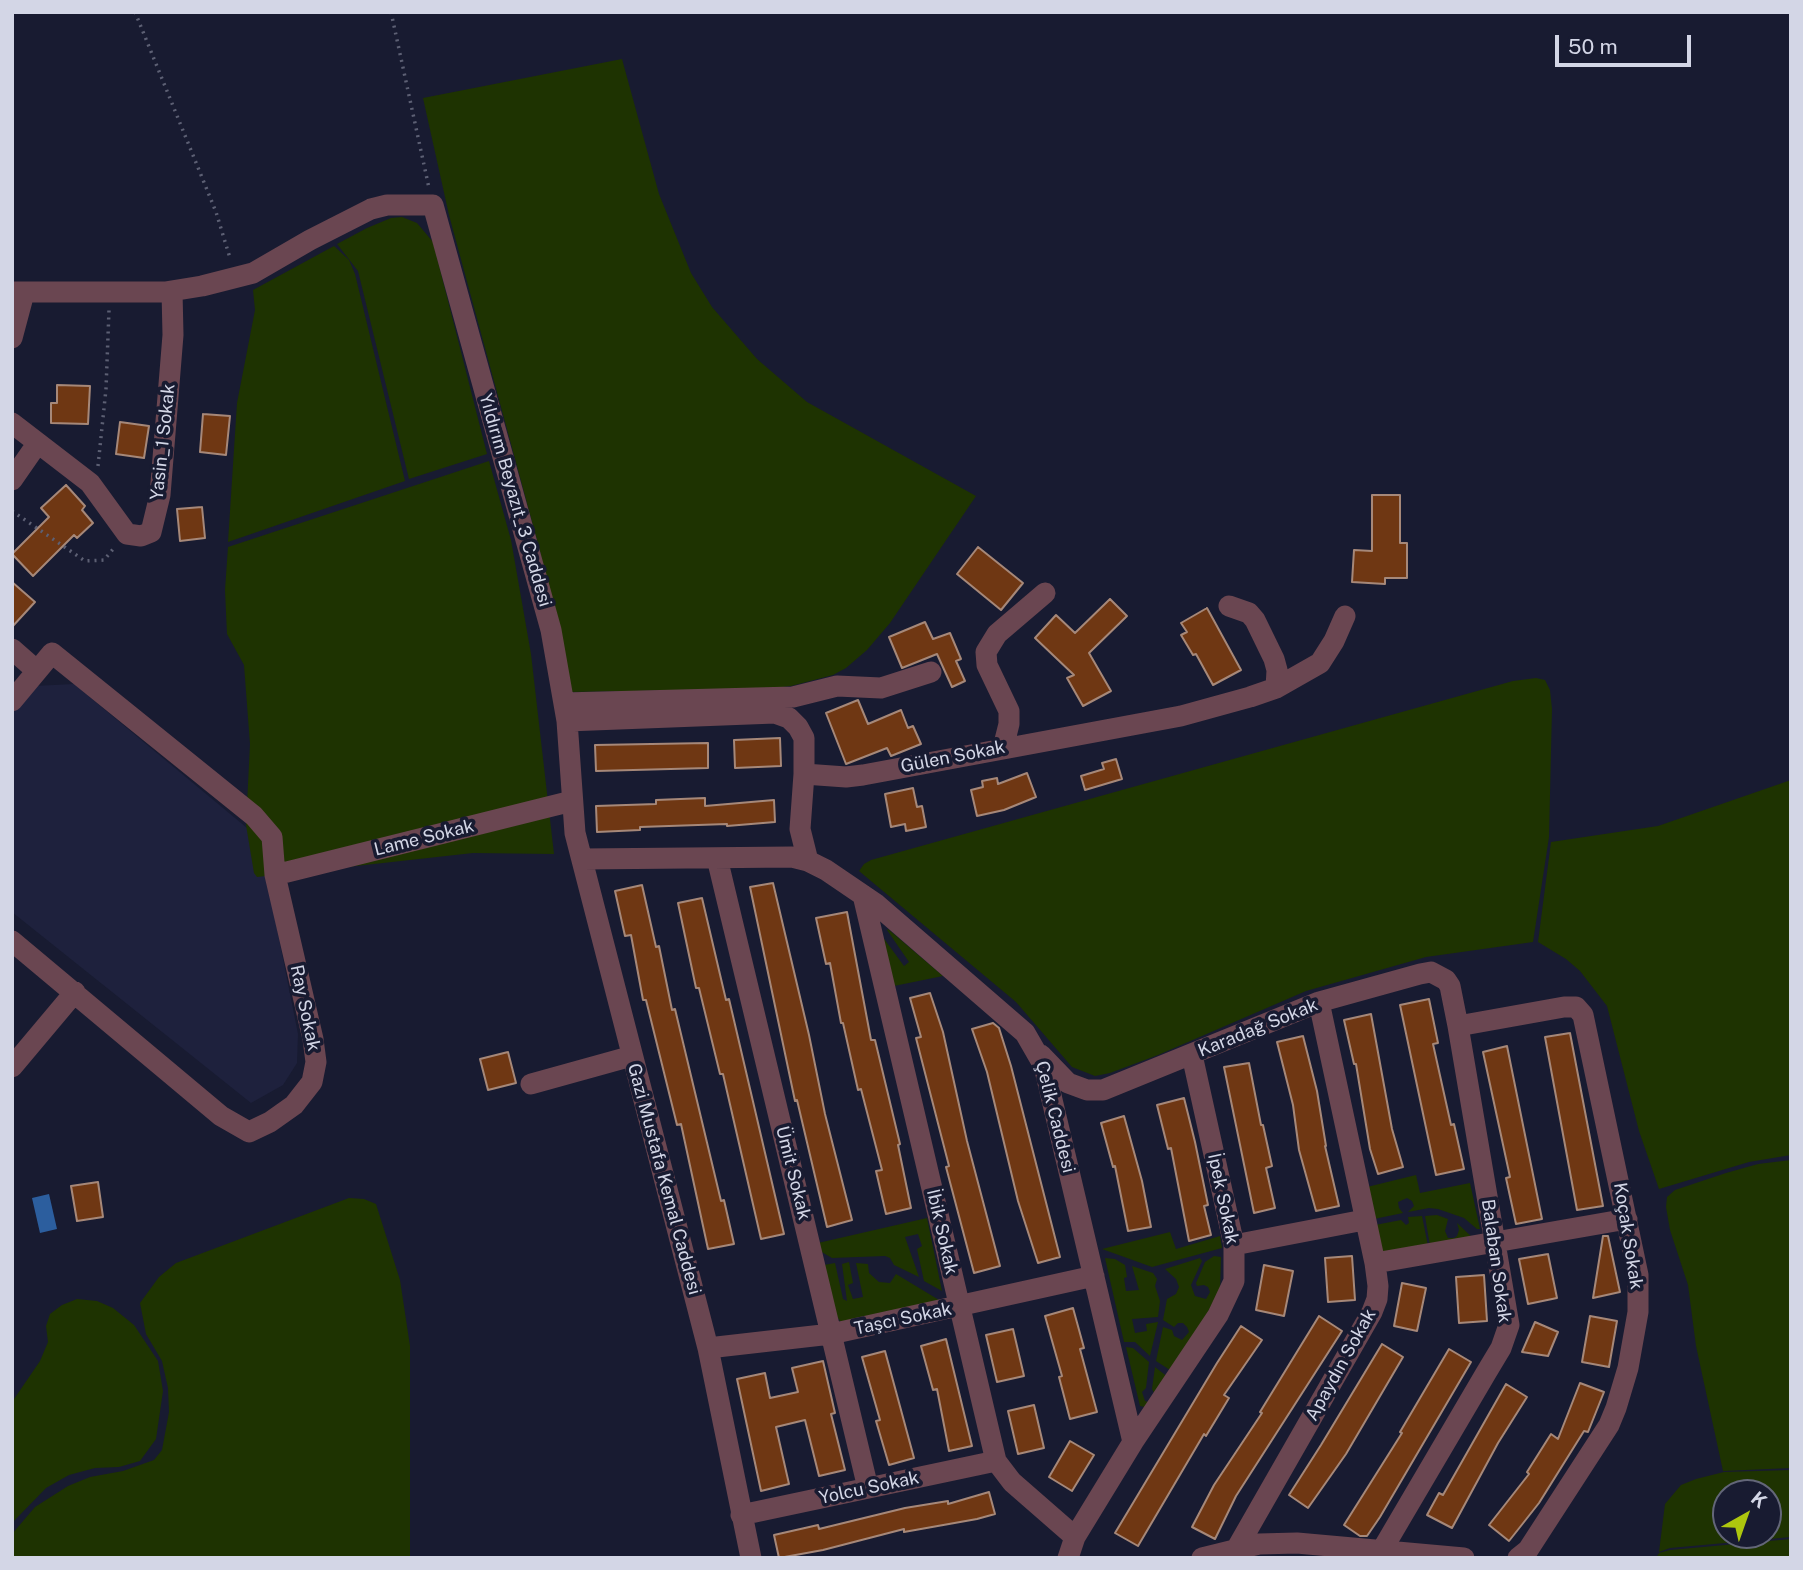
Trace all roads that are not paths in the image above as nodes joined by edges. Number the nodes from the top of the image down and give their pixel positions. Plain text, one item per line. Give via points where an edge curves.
1 (172, 291) junction
2 (18, 292) edge
3 (12, 338) edge
4 (12, 422) edge
5 (37, 444) junction
6 (12, 480) edge
7 (1045, 593) dead end
8 (1229, 606) dead end
9 (1345, 615) dead end
10 (12, 649) edge
11 (37, 671) junction
12 (931, 672) dead end
13 (1276, 688) junction
14 (12, 701) edge
15 (566, 712) junction
16 (1003, 748) junction
17 (804, 774) junction
18 (572, 801) junction
19 (717, 858) junction
20 (583, 859) junction
21 (808, 860) junction
22 (275, 875) junction
23 (863, 895) junction
24 (12, 942) edge
25 (75, 992) junction
26 (1319, 1002) junction
27 (1458, 1026) junction
28 (1038, 1052) junction
29 (1192, 1055) junction
30 (632, 1056) junction
31 (12, 1067) edge
32 (531, 1084) dead end
33 (1627, 1219) junction
34 (1364, 1220) junction
35 (1495, 1242) junction
36 (1234, 1245) junction
37 (1375, 1263) junction
38 (1094, 1276) junction
39 (960, 1307) junction
40 (831, 1334) junction
41 (708, 1348) junction
42 (1133, 1442) junction
43 (996, 1461) junction
44 (868, 1488) junction
45 (741, 1515) junction
46 (1071, 1548) edge
47 (1237, 1548) junction
48 (1382, 1550) junction
49 (751, 1558) edge
50 (1202, 1558) edge
51 (1464, 1558) edge
52 (1518, 1558) edge

1 - 2 street
1 - 5 street, Yasin_1 Sokak via 173,335 160,495 150,532 127,534 90,483
1 - 15 street, Yıldırım Beyazıt_3 Caddesi via 253,273 371,209 433,205 551,631
2 - 3 street
4 - 5 street
5 - 6 street
7 - 16 street via 997,634 986,652 987,665 1009,711
8 - 13 street via 1255,620 1274,659
9 - 13 street, Gülen Sokak via 1320,663
10 - 11 street
11 - 14 street
11 - 22 street, Ray Sokak via 52,653 254,816 272,837
12 - 15 street via 881,688 836,685 793,697
13 - 16 street, Gülen Sokak via 1181,716
15 - 17 street via 775,713 789,718 804,738
15 - 18 street, Yıldırım Beyazıt_3 Caddesi
16 - 17 street, Gülen Sokak via 863,775
17 - 21 street via 800,829
18 - 20 street, Gazi Mustafa Kemal Caddesi
18 - 22 street, Lame Sokak
19 - 20 street, Çelik Caddesi
19 - 21 street, Çelik Caddesi
19 - 40 street, Ümit Sokak
20 - 30 street, Gazi Mustafa Kemal Caddesi
21 - 23 street, Çelik Caddesi
22 - 25 street, Ray Sokak via 316,1062 306,1090 270,1122 249,1132 221,1116
23 - 28 street, Çelik Caddesi via 1009,1017
23 - 39 street, İbik Sokak
24 - 25 street, Ray Sokak
25 - 31 street
26 - 27 street, Karadağ Sokak via 1431,972 1450,986
26 - 29 street, Karadağ Sokak
26 - 34 street, Apaydın Sokak
27 - 33 street, Koçak Sokak via 1576,1007 1583,1015
27 - 35 street, Balaban Sokak
28 - 29 street, Karadağ Sokak via 1068,1083 1096,1091
28 - 38 street, Çelik Caddesi
29 - 36 street, İpek Sokak
30 - 32 street
30 - 41 street, Gazi Mustafa Kemal Caddesi
33 - 35 street
33 - 52 street, Koçak Sokak via 1638,1275 1638,1312 1616,1408 1536,1538
34 - 36 street
34 - 37 street, Apaydın Sokak
35 - 37 street
35 - 48 street, Balaban Sokak via 1508,1325 1505,1336
36 - 42 street, İpek Sokak via 1236,1267 1230,1294
37 - 47 street, Apaydın Sokak via 1378,1286 1372,1312
38 - 39 street, Taşcı Sokak
38 - 42 street, Çelik Caddesi
39 - 40 street, Taşcı Sokak
39 - 43 street, İbik Sokak
40 - 41 street, Taşcı Sokak
40 - 44 street, Ümit Sokak
41 - 45 street, Gazi Mustafa Kemal Caddesi
42 - 46 street
43 - 44 street, Yolcu Sokak
43 - 46 street, İbik Sokak
44 - 45 street, Yolcu Sokak
45 - 49 street, Gazi Mustafa Kemal Caddesi
47 - 48 street via 1297,1543
47 - 50 street
48 - 51 street

